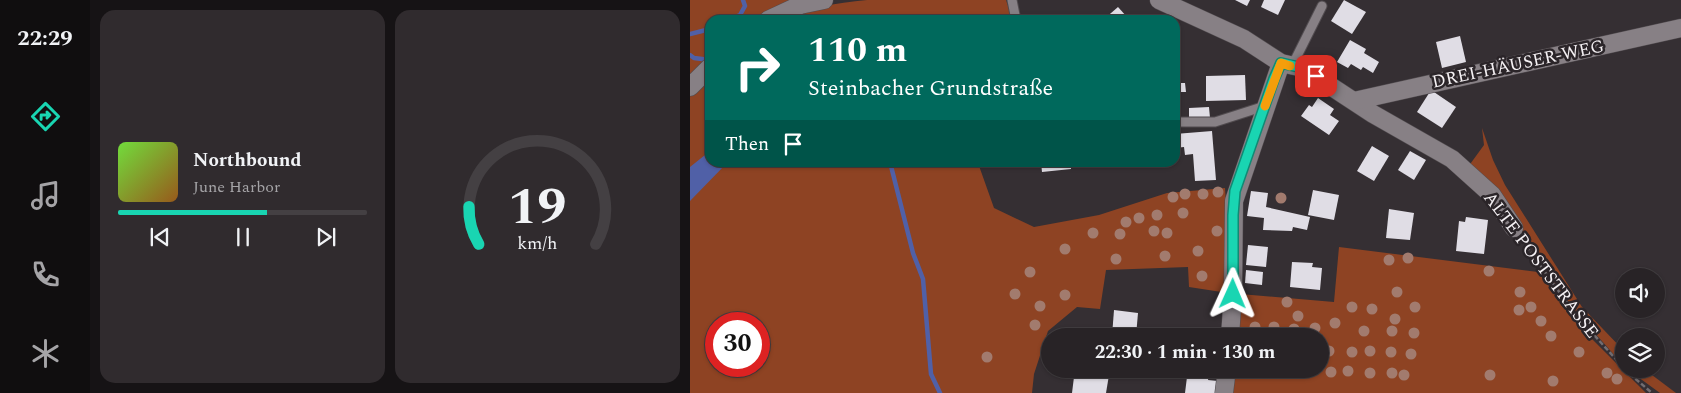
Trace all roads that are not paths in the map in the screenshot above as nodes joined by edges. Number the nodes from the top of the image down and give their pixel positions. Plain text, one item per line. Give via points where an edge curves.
1 (824, 0) edge
2 (1012, 0) edge
3 (1159, 0) edge
4 (1322, 6) dead end
5 (779, 15) edge
6 (1015, 15) edge
7 (1681, 28) edge
8 (1286, 65) junction
9 (705, 72) edge
10 (690, 87) edge
11 (1354, 101) junction
12 (1265, 106) junction
13 (1180, 122) edge
14 (1514, 228) road end
15 (1231, 328) edge
16 (1226, 378) edge
17 (1224, 393) edge

1 - 5 street via 800,5
2 - 6 lane
3 - 8 street, ALTE POSTSTRASSE via 1244,39
4 - 8 lane
7 - 11 street, DREI-HÄUSER-WEG
8 - 11 street, ALTE POSTSTRASSE via 1303,68
8 - 12 street
9 - 10 street
11 - 14 street, ALTE POSTSTRASSE via 1452,159 1492,195
12 - 13 lane via 1215,122
12 - 15 street via 1234,200
16 - 17 street

